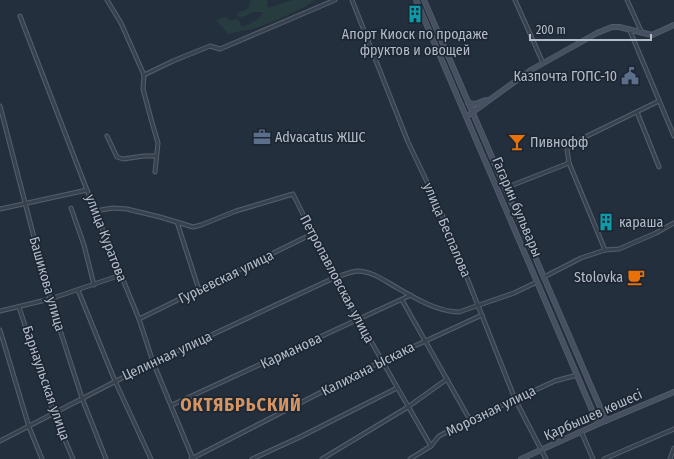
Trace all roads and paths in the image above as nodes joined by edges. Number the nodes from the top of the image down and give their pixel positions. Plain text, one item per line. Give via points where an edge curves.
1 (107, 0) edge
2 (335, 0) edge
3 (352, 0) edge
4 (416, 0) edge
5 (424, 0) edge
6 (515, 0) edge
7 (628, 0) edge
8 (20, 16) dead end
9 (674, 25) edge
10 (630, 31) junction
11 (642, 33) junction
12 (543, 63) junction
13 (144, 75) junction
14 (490, 99) junction
15 (659, 101) junction
16 (468, 103) junction
17 (0, 106) edge
18 (472, 112) junction
19 (637, 112) junction
20 (466, 116) junction
21 (107, 136) dead end
22 (674, 136) edge
23 (156, 156) junction
24 (569, 163) junction
25 (659, 167) dead end
26 (155, 172) dead end
27 (505, 188) junction
28 (87, 190) junction
29 (25, 203) junction
30 (71, 208) dead end
31 (0, 209) edge
32 (95, 211) junction
33 (177, 222) junction
34 (674, 223) edge
35 (312, 234) junction
36 (605, 250) junction
37 (121, 275) junction
38 (336, 277) junction
39 (544, 277) junction
40 (537, 282) junction
41 (94, 285) junction
42 (78, 290) junction
43 (199, 290) junction
44 (410, 295) junction
45 (50, 299) junction
46 (402, 300) junction
47 (478, 305) junction
48 (19, 307) junction
49 (0, 311) edge
50 (482, 316) junction
51 (139, 319) junction
52 (359, 319) junction
53 (0, 330) edge
54 (425, 341) junction
55 (382, 361) junction
56 (153, 362) junction
57 (577, 374) junction
58 (447, 380) junction
59 (115, 381) junction
60 (397, 388) junction
61 (674, 392) edge
62 (82, 398) junction
63 (515, 399) junction
64 (172, 406) junction
65 (408, 407) junction
66 (54, 414) junction
67 (470, 420) junction
68 (606, 420) junction
69 (598, 424) junction
70 (29, 426) junction
71 (674, 429) edge
72 (581, 431) junction
73 (0, 441) edge
74 (431, 446) junction
75 (674, 448) edge
76 (541, 450) junction
77 (42, 459) edge
78 (73, 459) edge
79 (106, 459) edge
80 (151, 459) edge
81 (192, 459) edge
82 (252, 459) edge
83 (322, 459) edge
84 (410, 459) edge
85 (521, 459) edge
86 (546, 459) edge
87 (593, 459) edge
88 (604, 459) edge
89 (670, 459) edge

1 - 13 street via 121,23
2 - 13 street via 220,49 210,46
3 - 47 street, улица Беспалова via 408,142 440,207
4 - 20 main road, Гагарин бульвары
5 - 16 main road, Гагарин бульвары
6 - 12 street
7 - 11 street
8 - 28 street, улица Куратова
9 - 11 main road via 652,35
10 - 11 main road
10 - 12 main road via 612,27
10 - 15 street
12 - 14 main road
13 - 23 street via 144,89 158,142
14 - 16 main road via 475,104
14 - 18 main road
15 - 19 street
15 - 22 street
16 - 18 main road, Гагарин бульвары
17 - 29 street, Башикова улица
18 - 20 main road
18 - 27 main road, Гагарин бульвары
19 - 24 street via 583,138 567,149
19 - 25 street
20 - 40 main road, Гагарин бульвары
21 - 23 street via 117,157 123,160
23 - 26 street
24 - 27 street
24 - 36 street
27 - 39 main road, Гагарин бульвары
28 - 29 street
28 - 32 street, улица Куратова
29 - 31 street
29 - 45 street, Башикова улица
30 - 41 street
32 - 33 street via 127,209
32 - 37 street, улица Куратова
33 - 35 street, Петропавловская улица via 193,227 293,194
33 - 43 street
34 - 36 street via 619,249
35 - 38 street, Петропавловская улица
35 - 43 street, Гурьевская улица
36 - 39 street via 581,258
37 - 41 street
37 - 51 street, улица Куратова
38 - 44 street, Целинная улица via 356,271 374,274
38 - 52 street, Петропавловская улица
38 - 56 street, Целинная улица
39 - 40 main road
39 - 68 main road, Гагарин бульвары
40 - 47 street, Целинная улица
40 - 57 main road, Гагарин бульвары
41 - 42 street
42 - 45 street
42 - 59 street
43 - 51 street, Гурьевская улица
44 - 46 street, Карманова
44 - 47 street, Целинная улица via 451,312 459,312
45 - 48 street
45 - 62 street, Башикова улица
46 - 52 street, Карманова
46 - 54 street
47 - 50 street, улица Беспалова
48 - 49 street
48 - 66 street, Барнаульская улица
50 - 54 street, Калихана Ыскака
50 - 63 street, улица Беспалова
51 - 56 street, улица Куратова
52 - 55 street, Петропавловская улица
52 - 64 street, Карманова
53 - 70 street
54 - 55 street, Калихана Ыскака
54 - 58 street
55 - 60 street, Петропавловская улица
55 - 81 street, Калихана Ыскака
56 - 59 street, Целинная улица
56 - 64 street, улица Куратова
57 - 63 street, Морозная улица
57 - 69 main road, Гагарин бульвары
58 - 65 street
58 - 67 street
59 - 62 street, Целинная улица
59 - 80 street
60 - 65 street, Петропавловская улица
60 - 82 street
61 - 68 main road, Қарбышев көшесі
62 - 66 street, Целинная улица
62 - 79 street, Башикова улица
63 - 67 street, Морозная улица
63 - 76 street, улица Беспалова
64 - 81 street, улица Куратова
65 - 74 street, Петропавловская улица
65 - 83 street
66 - 70 street, Целинная улица
66 - 78 street, Барнаульская улица
67 - 74 street, Морозная улица via 440,436
68 - 69 main road, Қарбышев көшесі
69 - 72 main road, Қарбышев көшесі
70 - 73 street, Целинная улица
70 - 77 street
71 - 88 street
72 - 76 main road, Қарбышев көшесі
72 - 87 street
74 - 84 street, Морозная улица
75 - 89 street
76 - 85 main road, Қарбышев көшесі
76 - 86 street, улица Беспалова

